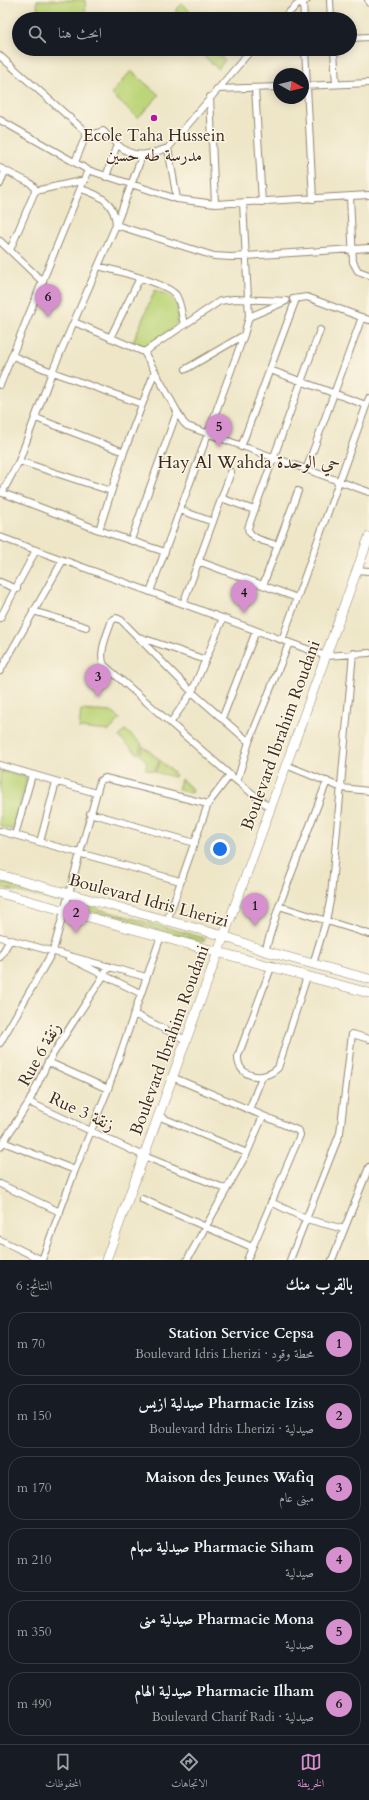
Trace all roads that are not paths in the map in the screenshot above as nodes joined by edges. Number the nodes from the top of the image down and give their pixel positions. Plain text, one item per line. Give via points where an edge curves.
1 (292, 0) edge
2 (330, 0) edge
3 (305, 1) edge
4 (297, 5) junction
5 (290, 12) edge
6 (304, 12) edge
7 (331, 12) edge
8 (369, 37) edge
9 (357, 38) edge
10 (0, 56) edge
11 (246, 56) edge
12 (305, 56) edge
13 (334, 56) edge
14 (305, 68) edge
15 (369, 83) edge
16 (336, 84) junction
17 (309, 86) edge
18 (273, 87) edge
19 (255, 88) junction
20 (217, 89) junction
21 (210, 97) junction
22 (306, 104) edge
23 (0, 120) edge
24 (88, 133) junction
25 (117, 144) junction
26 (168, 148) junction
27 (142, 156) junction
28 (75, 162) junction
29 (3, 169) edge
30 (88, 170) junction
31 (106, 176) junction
32 (85, 180) junction
33 (0, 184) edge
34 (131, 185) junction
35 (81, 189) junction
36 (34, 191) junction
37 (369, 195) edge
38 (350, 196) junction
39 (177, 199) junction
40 (313, 199) junction
41 (262, 202) junction
42 (243, 203) junction
43 (215, 204) junction
44 (116, 225) junction
45 (0, 241) edge
46 (369, 248) edge
47 (351, 249) junction
48 (10, 250) junction
49 (246, 255) junction
50 (98, 266) junction
51 (369, 275) edge
52 (140, 278) junction
53 (43, 282) junction
54 (296, 299) junction
55 (248, 300) junction
56 (286, 301) junction
57 (249, 317) junction
58 (362, 317) junction
59 (369, 320) edge
60 (74, 322) junction
61 (184, 325) junction
62 (320, 330) dead end
63 (244, 335) junction
64 (110, 338) junction
65 (144, 352) junction
66 (13, 356) junction
67 (186, 370) dead end
68 (270, 370) junction
69 (155, 371) junction
70 (52, 372) junction
71 (302, 381) junction
72 (1, 382) edge
73 (334, 393) junction
74 (369, 398) edge
75 (142, 404) junction
76 (366, 405) junction
77 (177, 412) junction
78 (36, 418) junction
79 (208, 434) junction
80 (241, 447) junction
81 (124, 452) junction
82 (273, 458) junction
83 (19, 461) junction
84 (306, 470) junction
85 (231, 472) dead end
86 (338, 482) junction
87 (298, 491) dead end
88 (110, 492) junction
89 (369, 492) edge
90 (1, 493) edge
91 (221, 498) junction
92 (180, 510) junction
93 (254, 510) junction
94 (213, 522) junction
95 (99, 530) junction
96 (0, 537) edge
97 (369, 537) edge
98 (131, 540) junction
99 (277, 545) junction
100 (36, 550) junction
101 (165, 552) junction
102 (63, 560) junction
103 (198, 561) junction
104 (357, 570) junction
105 (369, 571) edge
106 (0, 582) edge
107 (263, 585) junction
108 (17, 588) junction
109 (150, 592) junction
110 (297, 598) junction
111 (183, 604) junction
112 (33, 610) junction
113 (0, 618) edge
114 (223, 618) junction
115 (86, 627) dead end
116 (256, 630) junction
117 (138, 637) junction
118 (282, 640) junction
119 (289, 642) junction
120 (353, 653) junction
121 (369, 653) edge
122 (326, 656) junction
123 (206, 660) junction
124 (0, 671) edge
125 (192, 692) junction
126 (222, 719) junction
127 (171, 722) junction
128 (249, 742) junction
129 (0, 765) edge
130 (286, 765) junction
131 (32, 774) junction
132 (230, 775) junction
133 (237, 781) junction
134 (327, 781) junction
135 (56, 782) junction
136 (342, 788) junction
137 (369, 791) edge
138 (96, 793) junction
139 (208, 804) junction
140 (270, 808) junction
141 (90, 813) junction
142 (0, 831) edge
143 (15, 835) junction
144 (40, 842) junction
145 (195, 843) junction
146 (79, 852) junction
147 (0, 875) edge
148 (180, 881) junction
149 (0, 893) edge
150 (69, 894) junction
151 (280, 906) junction
152 (65, 911) junction
153 (167, 921) junction
154 (326, 921) junction
155 (369, 934) edge
156 (161, 936) junction
157 (224, 936) junction
158 (0, 937) edge
159 (10, 940) junction
160 (53, 951) junction
161 (218, 951) junction
162 (265, 951) junction
163 (0, 957) edge
164 (313, 964) junction
165 (272, 965) junction
166 (108, 966) junction
167 (104, 975) junction
168 (307, 976) junction
169 (146, 977) junction
170 (369, 979) edge
171 (140, 992) junction
172 (369, 993) edge
173 (134, 1014) junction
174 (369, 1039) edge
175 (186, 1040) junction
176 (0, 1043) edge
177 (48, 1062) junction
178 (172, 1077) junction
179 (262, 1077) junction
180 (108, 1089) junction
181 (29, 1102) junction
182 (249, 1110) junction
183 (158, 1116) junction
184 (263, 1116) junction
185 (92, 1131) junction
186 (1, 1144) edge
187 (247, 1153) junction
188 (144, 1156) junction
189 (369, 1167) edge
190 (75, 1170) junction
191 (0, 1184) edge
192 (226, 1189) junction
193 (142, 1199) dead end
194 (271, 1202) junction
195 (60, 1212) junction
196 (306, 1219) junction
197 (206, 1226) junction
198 (344, 1229) junction
199 (0, 1240) edge
200 (252, 1247) junction
201 (42, 1260) edge
202 (106, 1260) edge
203 (187, 1260) edge
204 (247, 1260) edge
205 (290, 1260) edge
206 (332, 1260) edge

1 - 4 street
2 - 7 street
3 - 4 street
3 - 6 street
4 - 5 street
8 - 9 street
10 - 24 street
11 - 20 street
12 - 14 street
13 - 16 street
15 - 16 street
16 - 17 street
18 - 19 street
19 - 20 street
19 - 41 street
20 - 21 street
21 - 26 street
21 - 43 street
22 - 40 street
23 - 28 street
24 - 25 street via 103,131
24 - 28 street
25 - 27 street via 131,153
25 - 31 street
26 - 27 street
26 - 39 street
27 - 34 street
28 - 30 street
29 - 33 street
29 - 36 street via 30,183
30 - 31 street
30 - 32 street
31 - 34 street
32 - 35 street
32 - 36 street
34 - 39 street
34 - 44 street
35 - 44 street via 94,193 109,203 116,216
35 - 53 street
36 - 48 street
37 - 38 street
38 - 40 street
38 - 47 street
39 - 43 street
40 - 41 street
41 - 42 street
42 - 43 street
42 - 49 street
44 - 49 street via 214,256
44 - 50 street
45 - 48 street
46 - 47 street
47 - 49 street
47 - 51 street via 355,267
48 - 53 street
49 - 55 street
50 - 52 street
50 - 60 street
52 - 61 street via 171,290 176,295
52 - 64 street
53 - 66 street
54 - 56 street
54 - 58 street via 307,297
54 - 68 street
55 - 56 street
55 - 57 street
55 - 61 street via 220,301
56 - 57 street
57 - 63 street
58 - 59 street
58 - 73 street
60 - 64 street
60 - 70 street
61 - 65 street
62 - 71 street
63 - 67 street
63 - 79 street
64 - 65 street
65 - 69 street
66 - 70 street
66 - 72 street
68 - 71 street
68 - 80 street
69 - 75 street
69 - 77 street
70 - 75 street
70 - 78 street
71 - 73 street
71 - 82 street
73 - 76 street
73 - 84 street
74 - 76 street
75 - 81 street
76 - 86 street
77 - 79 street via 187,426
77 - 98 street
78 - 81 street
78 - 83 street
79 - 80 street
79 - 92 street
80 - 82 street
81 - 88 street
82 - 84 street
82 - 93 street
83 - 88 street
83 - 90 street
84 - 86 street
85 - 91 street
86 - 89 street
86 - 110 street
87 - 99 street
88 - 95 street
90 - 95 street
91 - 93 street
91 - 94 street
92 - 94 street
92 - 101 street
93 - 99 street via 248,528 250,534
94 - 103 street
95 - 98 street
96 - 100 street
97 - 104 street, Boulevard Ibrahim Roudani
98 - 101 street
99 - 107 street
100 - 102 street
100 - 108 street
101 - 109 street
102 - 109 street
102 - 112 street
103 - 107 street
103 - 111 street
104 - 105 street
104 - 122 street, Boulevard Ibrahim Roudani
106 - 108 street
107 - 110 street
108 - 113 street
109 - 111 street
110 - 118 street
111 - 114 street
112 - 115 street
112 - 124 street
114 - 116 street
114 - 123 street
116 - 118 street
116 - 126 street
117 - 123 street
117 - 125 street
117 - 127 street via 121,620 113,619 102,652 102,661 111,672
118 - 119 street
119 - 122 street
119 - 128 street
120 - 121 street
120 - 122 street
120 - 136 street
122 - 130 street, Boulevard Ibrahim Roudani
123 - 125 street
125 - 126 street
125 - 127 street
126 - 128 street
127 - 132 street
128 - 133 street
129 - 131 street
130 - 134 street
130 - 140 street, Boulevard Ibrahim Roudani
131 - 135 street
131 - 143 street
132 - 133 street
132 - 139 street
133 - 140 street
134 - 136 street
134 - 151 street
135 - 138 street
135 - 144 street
136 - 137 street
136 - 154 street
138 - 139 street via 100,781 105,778
138 - 141 street
139 - 145 street
140 - 157 street, Boulevard Ibrahim Roudani
141 - 145 street
141 - 146 street
142 - 143 street
143 - 144 street
144 - 146 street
145 - 148 street
146 - 148 street
146 - 150 street
147 - 150 street, Boulevard Idris Lherizi
148 - 153 street
149 - 152 street, Boulevard Idris Lherizi
150 - 152 street
150 - 153 street, Boulevard Idris Lherizi
151 - 154 street
151 - 162 street
152 - 156 street, Boulevard Idris Lherizi
152 - 160 street
153 - 157 street, Boulevard Idris Lherizi
154 - 155 street
154 - 164 street
156 - 161 street, Boulevard Idris Lherizi
156 - 169 street
157 - 161 street, Boulevard Ibrahim Roudani
157 - 162 street, Boulevard Idris Lherizi
158 - 159 street
159 - 160 street
159 - 163 street
160 - 166 street
160 - 167 street
160 - 176 street
161 - 165 street, Boulevard Idris Lherizi
161 - 175 street, Boulevard Ibrahim Roudani
162 - 164 street, Boulevard Idris Lherizi
164 - 170 street, Boulevard Idris Lherizi
165 - 168 street, Boulevard Idris Lherizi
165 - 179 street via 238,1056 238,1064 243,1070
166 - 167 street, Rue 6 زنقة
166 - 169 street
167 - 171 street
167 - 177 street, Rue 6 زنقة
168 - 172 street, Boulevard Idris Lherizi
168 - 179 street via 278,1068
169 - 171 street
171 - 173 street
173 - 175 street
173 - 180 street
174 - 196 street via 352,1034 340,1133
175 - 178 street, Boulevard Ibrahim Roudani
177 - 180 street
177 - 181 street, Rue 6 زنقة
178 - 182 street
178 - 183 street, Boulevard Ibrahim Roudani
179 - 182 street
180 - 185 street
181 - 185 street, Rue 3 زنقة
181 - 186 street, Rue 6 زنقة
182 - 184 street
183 - 187 street
183 - 188 street, Boulevard Ibrahim Roudani
184 - 187 street
184 - 194 street via 300,1133
185 - 188 street, Rue 3 زنقة
185 - 190 street
186 - 190 street
187 - 192 street
188 - 192 street, Rue 3 زنقة
188 - 202 street, Boulevard Ibrahim Roudani
189 - 198 street
190 - 195 street
191 - 195 street
192 - 197 street
193 - 197 street
194 - 196 street
194 - 200 street
195 - 201 street
196 - 198 street
196 - 205 street
197 - 200 street
197 - 203 street
198 - 206 street
199 - 201 street
200 - 204 street

